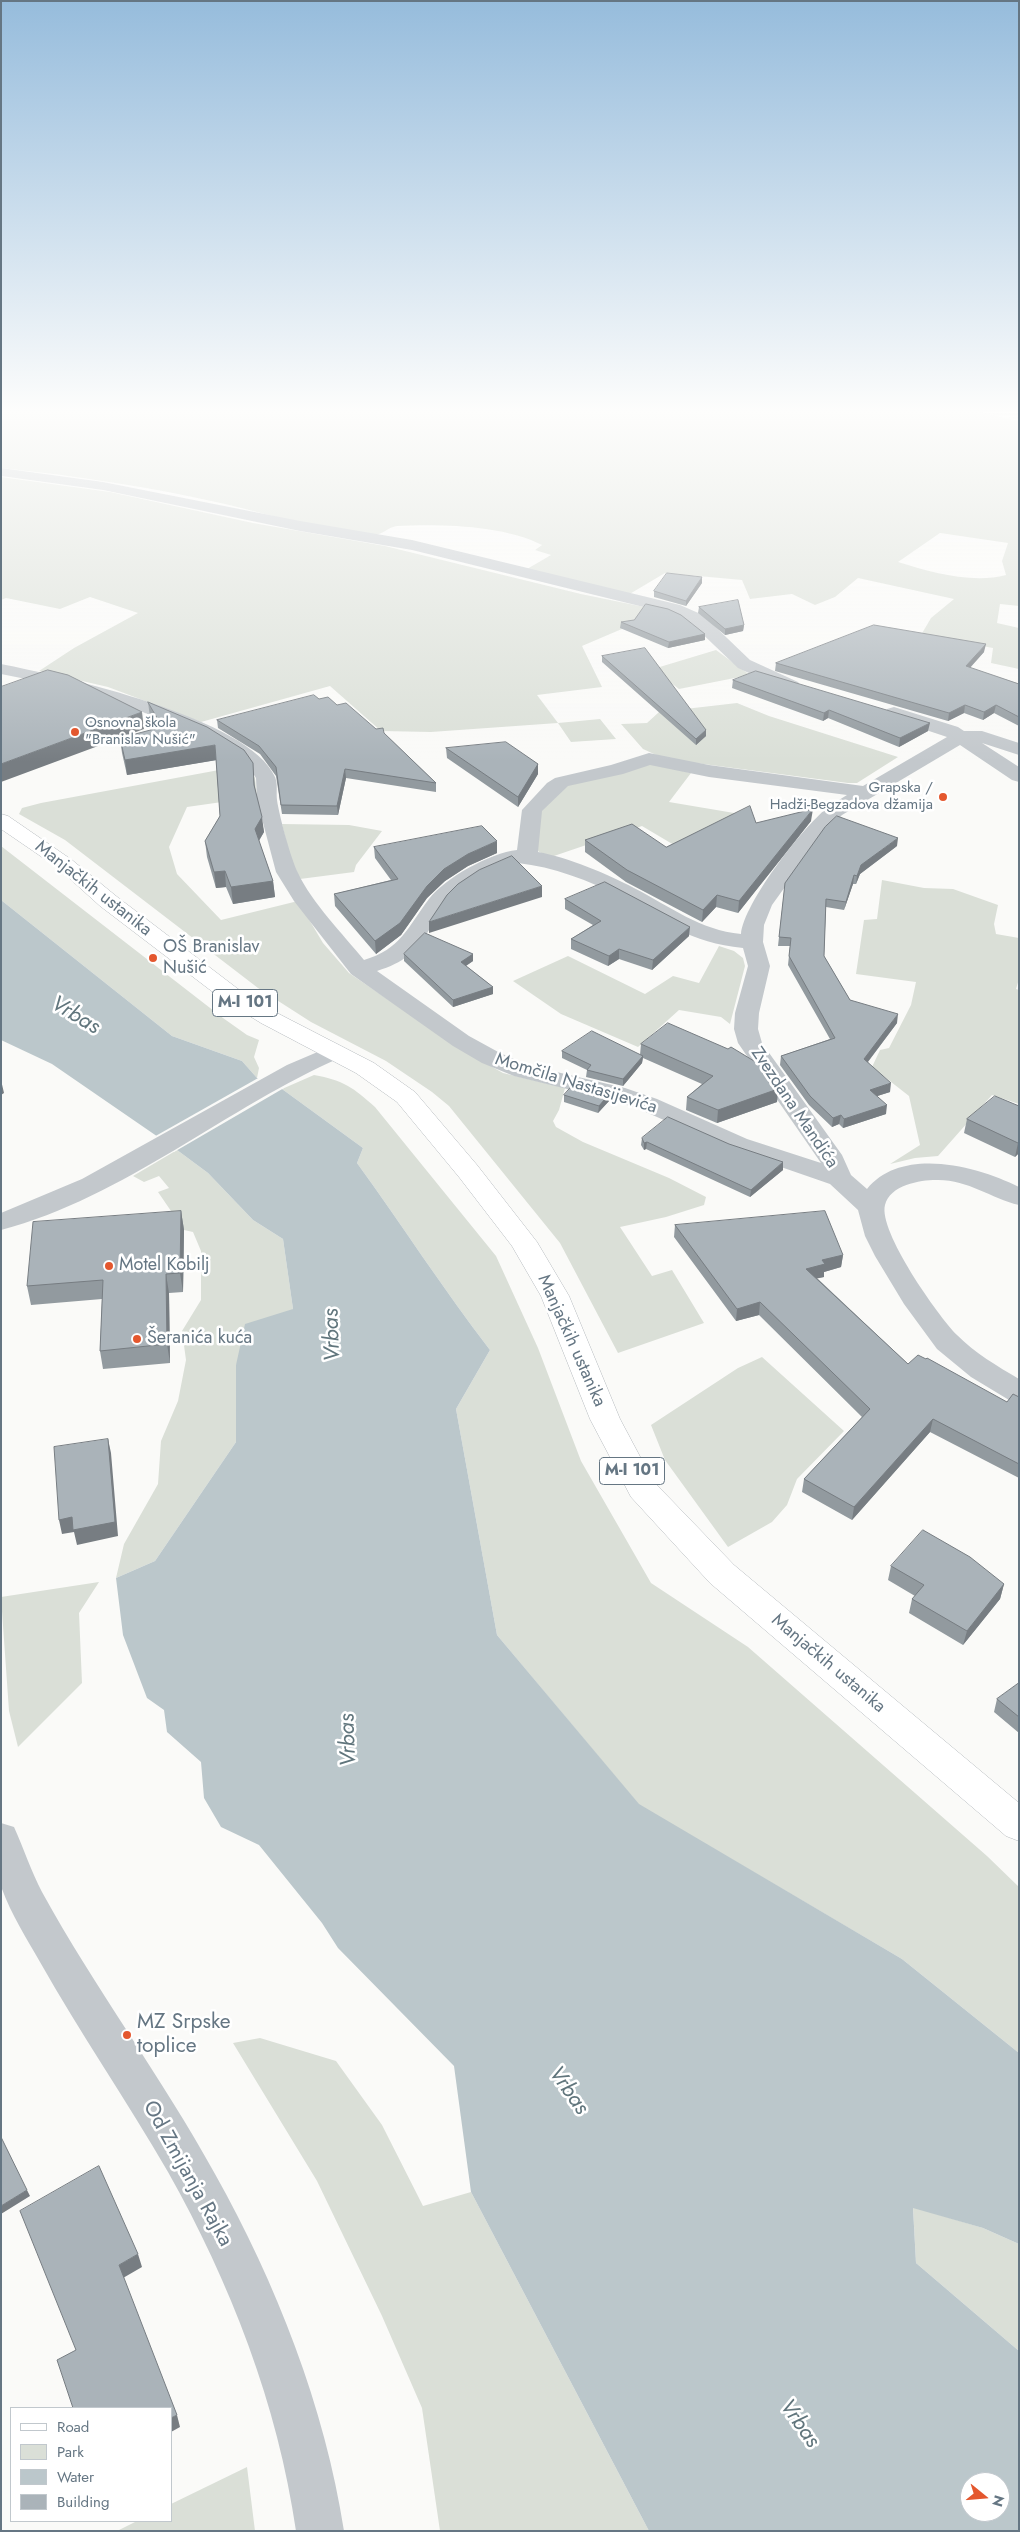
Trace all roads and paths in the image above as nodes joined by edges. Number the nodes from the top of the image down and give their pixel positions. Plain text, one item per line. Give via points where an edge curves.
1 (301, 526) edge
2 (1, 669) edge
3 (811, 691) edge
4 (876, 708) edge
5 (960, 737) junction
6 (1019, 749) edge
7 (1019, 776) edge
8 (865, 792) junction
9 (1, 820) edge
10 (527, 856) junction
11 (752, 942) junction
12 (359, 969) junction
13 (334, 1052) junction
14 (839, 1178) junction
15 (1019, 1198) edge
16 (870, 1207) junction
17 (1, 1222) edge
18 (1019, 1392) edge
19 (1019, 1824) edge
20 (1, 1840) edge
21 (320, 2531) edge

1 - 3 street via 412,545 674,609 696,619 744,664 783,684
2 - 12 street, Momčila Nastasijevića via 127,699 217,736 254,760 266,778 267,800 286,872
4 - 5 street via 931,724
5 - 6 street via 982,737
5 - 7 street
5 - 8 street, Zvezdana Mandića
8 - 10 street via 709,771 649,759 562,782 554,787 532,810
8 - 11 street, Zvezdana Mandića via 834,811 788,866 761,906 753,925
9 - 13 main road, Manjačkih ustanika / M-I 101 via 65,864 230,994
10 - 11 street via 588,875 625,891 700,933
10 - 12 street via 506,859 449,890 401,952
11 - 14 street, Zvezdana Mandića via 759,966 747,1014 747,1036 834,1161
12 - 14 street, Momčila Nastasijevića via 461,1041 491,1058 523,1071 648,1104 738,1144
13 - 17 street via 79,1192
13 - 19 main road, Manjačkih ustanika / M-I 101 via 365,1068 406,1097 524,1242 556,1296 605,1419 642,1489 722,1574
14 - 16 street, Zvezdana Mandića
15 - 16 street via 976,1178 928,1172 913,1174 882,1187
16 - 18 street via 882,1244 911,1295 947,1342 982,1370
20 - 21 street, Od Zmijanja Rajka via 9,1864 46,1936 86,2007 177,2149 234,2257 271,2347 305,2450

